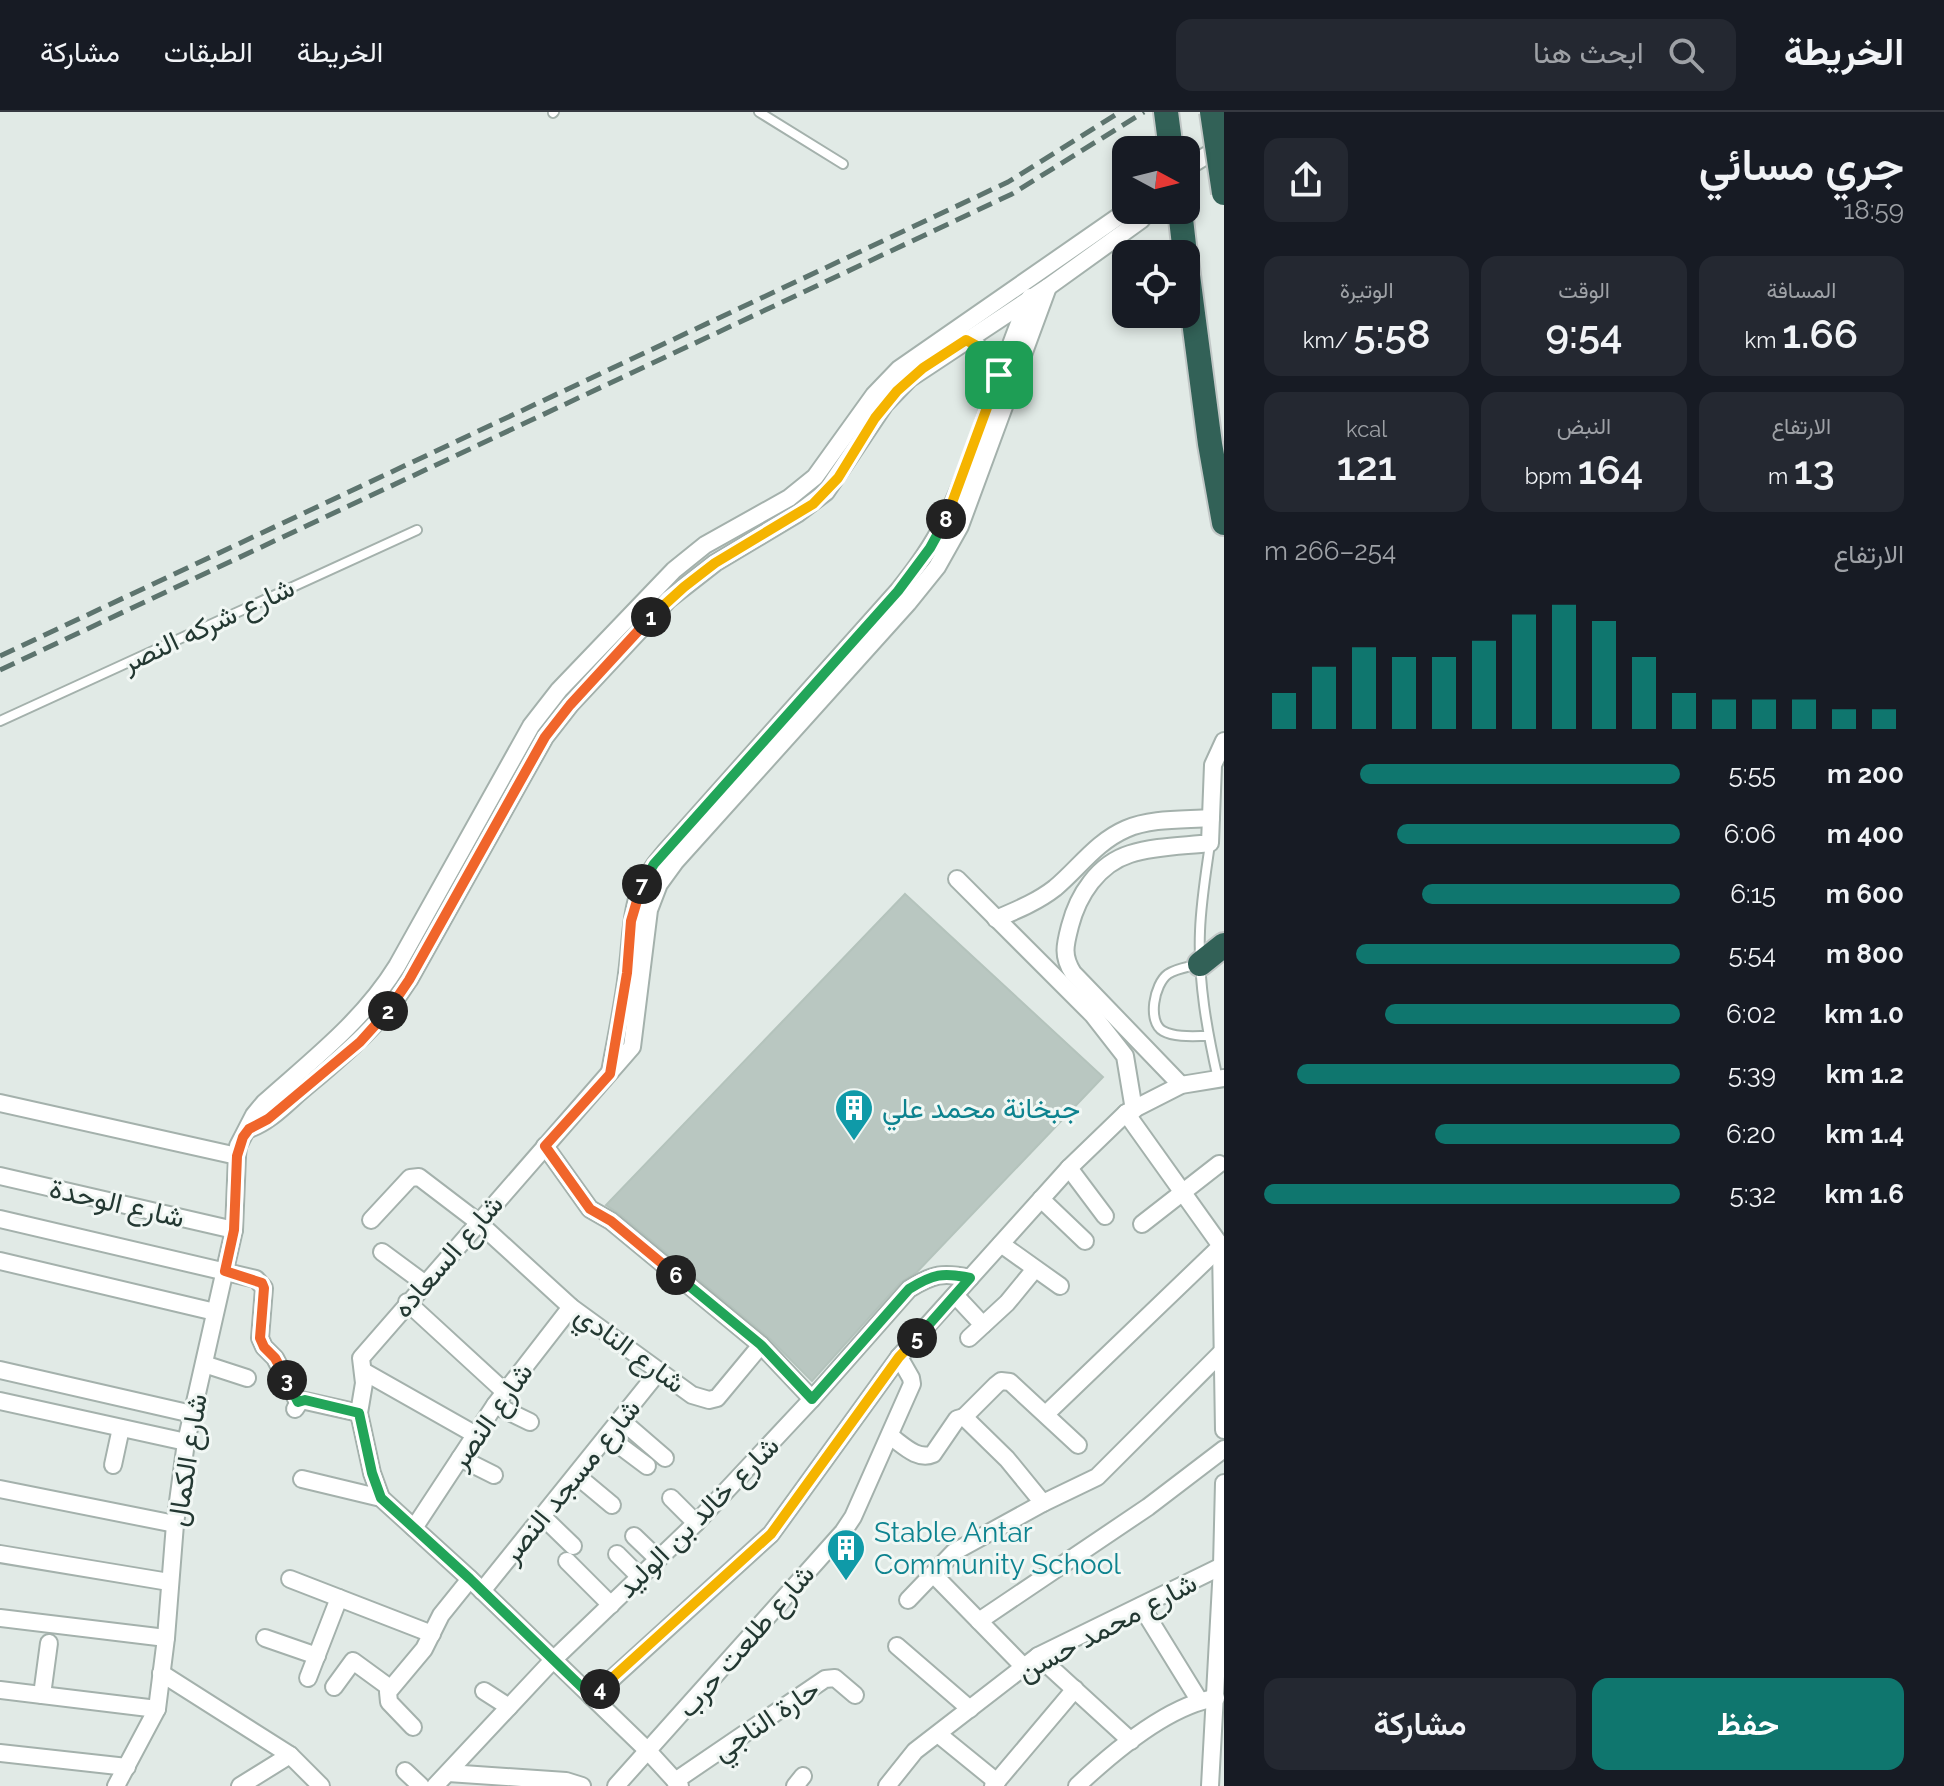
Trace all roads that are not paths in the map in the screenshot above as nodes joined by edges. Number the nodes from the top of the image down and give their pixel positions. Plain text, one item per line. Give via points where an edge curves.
1 (759, 112) edge
2 (1166, 112) edge
3 (1212, 112) edge
4 (1169, 136) edge
5 (1224, 145) edge
6 (1200, 160) edge
7 (843, 164) dead end
8 (1224, 193) edge
9 (1112, 221) edge
10 (1135, 224) edge
11 (1042, 270) junction
12 (1048, 287) junction
13 (1030, 298) junction
14 (1195, 328) edge
15 (966, 340) junction
16 (999, 375) junction
17 (1223, 521) edge
18 (417, 530) dead end
19 (0, 721) edge
20 (1224, 741) edge
21 (1211, 818) junction
22 (1210, 843) junction
23 (957, 879) dead end
24 (1062, 882) junction
25 (1079, 898) junction
26 (996, 919) junction
27 (1224, 945) edge
28 (1200, 964) junction
29 (634, 974) junction
30 (1208, 1036) junction
31 (610, 1074) junction
32 (1221, 1079) edge
33 (1181, 1085) junction
34 (0, 1103) edge
35 (1130, 1112) junction
36 (249, 1129) junction
37 (545, 1146) junction
38 (237, 1156) junction
39 (1219, 1164) dead end
40 (1069, 1168) junction
41 (0, 1176) edge
42 (1182, 1192) junction
43 (1041, 1199) junction
44 (1105, 1216) dead end
45 (0, 1219) edge
46 (371, 1220) dead end
47 (478, 1222) junction
48 (1142, 1224) dead end
49 (234, 1230) junction
50 (1085, 1241) dead end
51 (1001, 1244) junction
52 (1221, 1246) junction
53 (382, 1252) dead end
54 (0, 1261) edge
55 (1035, 1269) junction
56 (225, 1271) junction
57 (970, 1278) junction
58 (424, 1283) junction
59 (1060, 1286) dead end
60 (955, 1295) junction
61 (407, 1302) junction
62 (571, 1307) junction
63 (215, 1312) junction
64 (983, 1325) junction
65 (969, 1338) dead end
66 (761, 1345) junction
67 (1221, 1353) junction
68 (899, 1357) junction
69 (204, 1364) junction
70 (0, 1370) edge
71 (363, 1371) junction
72 (659, 1371) junction
73 (247, 1378) dead end
74 (500, 1399) junction
75 (812, 1399) junction
76 (0, 1401) edge
77 (359, 1413) junction
78 (192, 1414) junction
79 (1046, 1414) junction
80 (964, 1417) junction
81 (621, 1420) junction
82 (530, 1422) dead end
83 (121, 1428) junction
84 (1224, 1430) edge
85 (476, 1435) junction
86 (607, 1436) junction
87 (890, 1436) junction
88 (186, 1442) junction
89 (1078, 1445) dead end
90 (1224, 1449) edge
91 (460, 1458) junction
92 (665, 1458) dead end
93 (113, 1465) dead end
94 (647, 1466) dead end
95 (494, 1475) dead end
96 (576, 1475) junction
97 (302, 1479) dead end
98 (1224, 1483) edge
99 (0, 1489) edge
100 (381, 1498) junction
101 (671, 1498) dead end
102 (1043, 1503) junction
103 (612, 1505) dead end
104 (542, 1516) junction
105 (696, 1523) junction
106 (175, 1524) junction
107 (414, 1528) junction
108 (634, 1536) dead end
109 (0, 1554) edge
110 (617, 1554) dead end
111 (658, 1559) junction
112 (1222, 1566) edge
113 (933, 1574) junction
114 (640, 1577) junction
115 (290, 1579) dead end
116 (169, 1582) junction
117 (476, 1585) junction
118 (339, 1598) junction
119 (908, 1600) dead end
120 (611, 1605) junction
121 (1141, 1606) junction
122 (0, 1618) edge
123 (979, 1621) junction
124 (432, 1634) junction
125 (166, 1638) junction
126 (265, 1638) dead end
127 (49, 1643) dead end
128 (897, 1646) dead end
129 (317, 1656) junction
130 (1038, 1656) junction
131 (553, 1660) junction
132 (1024, 1667) junction
133 (161, 1673) junction
134 (308, 1678) dead end
135 (334, 1687) dead end
136 (390, 1688) junction
137 (1075, 1689) junction
138 (0, 1690) edge
139 (484, 1691) dead end
140 (42, 1695) junction
141 (855, 1695) dead end
142 (592, 1697) junction
143 (1208, 1699) junction
144 (509, 1707) junction
145 (157, 1709) junction
146 (970, 1709) junction
147 (413, 1727) dead end
148 (938, 1734) junction
149 (1131, 1741) junction
150 (648, 1751) junction
151 (0, 1753) edge
152 (290, 1755) junction
153 (127, 1767) junction
154 (405, 1771) dead end
155 (440, 1782) edge
156 (525, 1782) edge
157 (678, 1783) edge
158 (995, 1784) edge
159 (116, 1786) edge
160 (240, 1786) edge
161 (321, 1786) edge
162 (421, 1786) edge
163 (582, 1786) edge
164 (616, 1786) edge
165 (887, 1786) edge
166 (1077, 1786) edge
167 (1210, 1786) edge

1 - 7 lane
2 - 4 highway
3 - 8 highway, bridge
5 - 6 street
9 - 11 street, شارع الكمال
10 - 12 street
11 - 13 street
11 - 36 street, شارع الكمال via 899,369 815,477 689,557 559,690 519,745 382,990 259,1108
12 - 13 street
12 - 29 street via 949,547 916,594 667,873 649,910
13 - 15 street
13 - 16 street
14 - 17 highway
15 - 16 street via 986,351
15 - 36 street via 897,391 838,478 813,504 684,587 570,705 534,754 387,1012 360,1042
16 - 29 street via 954,500 915,570 646,877 631,921
18 - 19 lane, شارع شركه النصر
20 - 21 street via 1213,765
21 - 22 street
21 - 24 street via 1128,828 1090,853
22 - 25 street via 1130,854 1095,877
22 - 28 lane
23 - 26 street
24 - 25 street
24 - 26 street via 1038,901
25 - 33 street via 1066,961
26 - 35 street via 1093,1015 1125,1056
27 - 28 highway
28 - 30 lane
28 - 30 lane via 1167,974 1160,982 1154,1020 1166,1033
29 - 31 street
29 - 31 street, شارع السعاده via 632,1047
30 - 32 lane
31 - 37 street, شارع السعاده
32 - 33 street
33 - 35 street
34 - 38 street
35 - 40 street
35 - 42 street
36 - 38 street, شارع الكمال
37 - 47 street, شارع السعاده
37 - 66 street via 590,1209
38 - 49 street, شارع الكمال
39 - 42 street
40 - 43 street
40 - 44 street
41 - 49 street, شارع الوحدة
42 - 48 street
42 - 52 street
43 - 50 street
43 - 51 street
45 - 56 street
46 - 47 street, شارع النادي via 415,1176
47 - 58 street, شارع السعاده
47 - 62 street, شارع النادي
49 - 56 street, شارع الكمال
51 - 55 street
51 - 57 street
52 - 67 street
52 - 79 street
53 - 58 street
54 - 63 street
55 - 59 street
55 - 64 street
56 - 63 street, شارع الكمال
56 - 77 street via 262,1283 260,1338 275,1358 296,1407 305,1400
57 - 60 street
57 - 75 street, شارع خالد بن الوليد via 938,1275 909,1289
58 - 61 street, شارع السعاده
60 - 64 street
60 - 68 street
61 - 71 street, شارع السعاده via 361,1358
61 - 74 street
62 - 72 street, شارع النادي
62 - 74 street, شارع النصر
63 - 69 street, شارع الكمال
64 - 65 street
66 - 72 street, شارع النادي via 724,1392 709,1400 692,1395
66 - 75 street
67 - 84 street
67 - 102 street via 1097,1477
68 - 87 street, شارع طلعت حرب via 912,1384
68 - 142 street via 771,1534
69 - 73 street
69 - 78 street, شارع الكمال
70 - 78 street
71 - 77 street, شارع السعاده
71 - 85 street
72 - 81 street, شارع مسجد النصر
74 - 82 street
74 - 85 street, شارع النصر
75 - 105 street, شارع خالد بن الوليد
76 - 83 street
77 - 100 street, شارع السعاده
78 - 88 street, شارع الكمال
79 - 80 street via 1017,1386 1001,1381
79 - 89 street
80 - 87 street via 928,1457
80 - 102 street
81 - 86 street, شارع مسجد النصر
81 - 92 street
83 - 88 street
83 - 93 street
85 - 91 street, شارع النصر
86 - 94 street
86 - 96 street, شارع مسجد النصر
87 - 150 street, شارع طلعت حرب via 843,1532
88 - 106 street, شارع الكمال
90 - 123 street
91 - 95 street
91 - 107 street, شارع النصر
96 - 103 street
96 - 104 street, شارع مسجد النصر
97 - 100 street
98 - 112 street
99 - 106 street
100 - 107 street
101 - 105 street
102 - 113 street via 954,1552
104 - 117 street, شارع مسجد النصر
104 - 120 street
105 - 111 street, شارع خالد بن الوليد
106 - 116 street, شارع الكمال
107 - 117 street
108 - 111 street
109 - 116 street
110 - 114 street
111 - 114 street, شارع خالد بن الوليد
112 - 121 street, شارع محمد حسن
112 - 143 street
113 - 119 street
113 - 123 street
114 - 120 street, شارع خالد بن الوليد
115 - 118 street
116 - 125 street, شارع الكمال
117 - 124 street, شارع مسجد النصر via 441,1615
117 - 131 street
118 - 124 street
118 - 129 street
120 - 131 street, شارع خالد بن الوليد
121 - 130 street, شارع محمد حسن
121 - 143 street
122 - 125 street
123 - 132 street
124 - 136 street, شارع مسجد النصر
125 - 133 street, شارع الكمال
126 - 129 street
127 - 140 street
128 - 146 street
129 - 134 street
130 - 132 street, شارع محمد حسن
130 - 137 street
131 - 142 street
131 - 144 street, شارع خالد بن الوليد
132 - 146 street, شارع محمد حسن
133 - 145 street, شارع الكمال
133 - 152 street
135 - 136 street via 353,1661
136 - 147 street via 389,1702
137 - 149 street
137 - 158 street
138 - 140 street
139 - 144 street
140 - 145 street
141 - 157 street, حارة الناجي via 830,1677
142 - 150 street
143 - 149 street via 1170,1715
143 - 167 street
144 - 155 street, شارع خالد بن الوليد
145 - 153 street, شارع الكمال
146 - 148 street, شارع محمد حسن
148 - 158 street
148 - 165 street, شارع محمد حسن via 915,1751
149 - 166 street
150 - 157 street
150 - 164 street, شارع طلعت حرب
151 - 153 street
152 - 160 street
152 - 161 street
153 - 159 street, شارع الكمال
154 - 162 street
155 - 156 street
156 - 163 street

